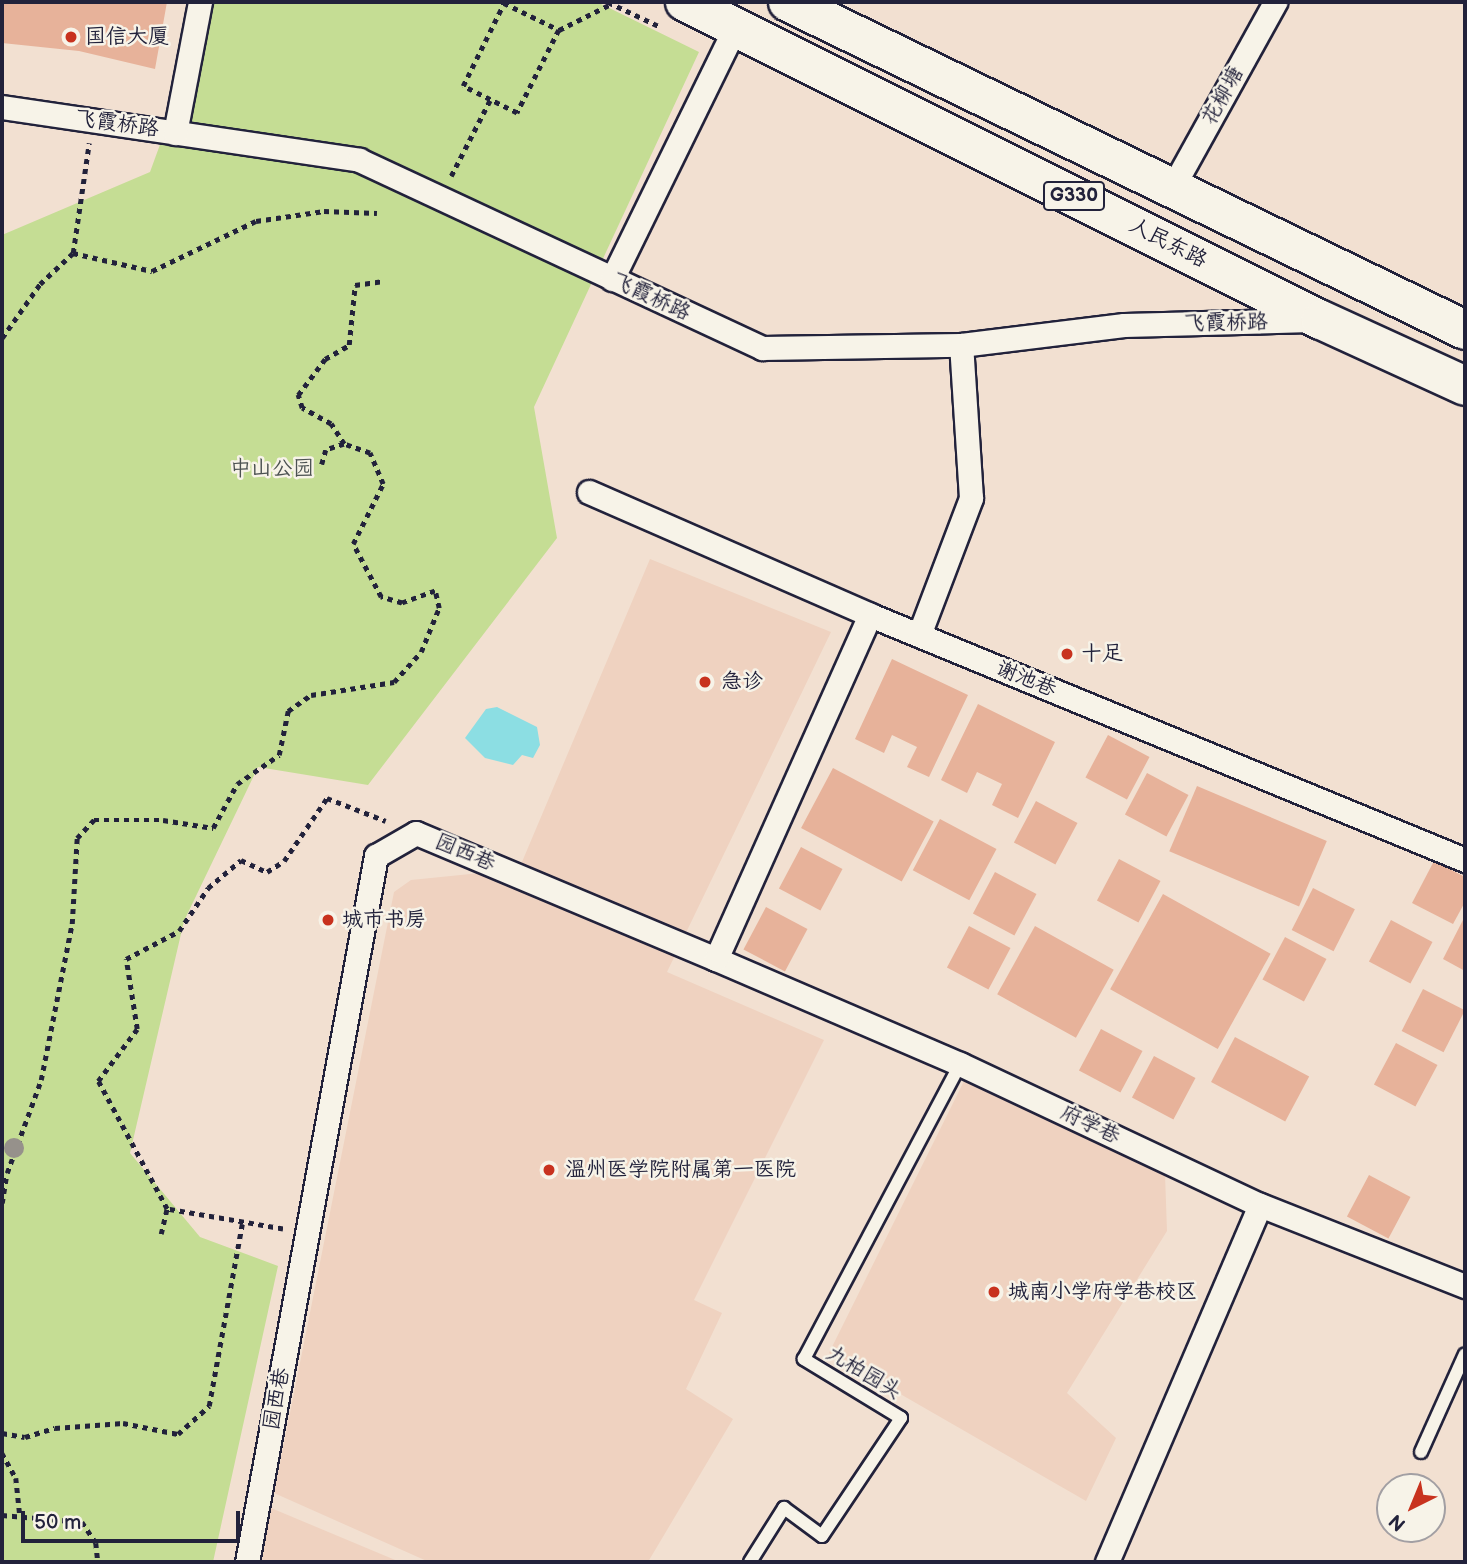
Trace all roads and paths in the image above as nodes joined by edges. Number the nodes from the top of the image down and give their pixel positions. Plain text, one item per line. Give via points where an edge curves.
1 (200, 2) edge
2 (608, 2) edge
3 (685, 2) edge
4 (788, 2) edge
5 (1275, 2) edge
6 (736, 26) junction
7 (559, 30) junction
8 (490, 100) junction
9 (2, 107) edge
10 (92, 121) junction
11 (175, 133) junction
12 (1171, 190) junction
13 (439, 198) junction
14 (377, 213) dead end
15 (73, 253) junction
16 (611, 279) junction
17 (384, 281) dead end
18 (1321, 320) junction
19 (1465, 330) edge
20 (2, 338) edge
21 (961, 345) junction
22 (1465, 386) edge
23 (344, 444) junction
24 (322, 464) dead end
25 (589, 492) dead end
26 (870, 615) junction
27 (919, 635) junction
28 (416, 833) junction
29 (1465, 860) edge
30 (716, 959) junction
31 (960, 1063) junction
32 (2, 1203) edge
33 (1260, 1205) junction
34 (167, 1209) junction
35 (242, 1224) junction
36 (307, 1233) junction
37 (161, 1234) dead end
38 (1465, 1286) edge
39 (1465, 1354) edge
40 (2, 1433) edge
41 (1421, 1452) dead end
42 (2, 1453) edge
43 (20, 1514) junction
44 (2, 1515) edge
45 (98, 1562) edge
46 (247, 1562) edge
47 (750, 1562) edge
48 (1107, 1562) edge

1 - 11 street
2 - 7 path via 612,4
3 - 6 highway, 人民东路 / G330
4 - 12 highway, G330
5 - 12 street, 花柳塘
6 - 16 street
6 - 18 highway, 人民东路 / G330
7 - 8 path via 517,113
7 - 8 path via 504,3 463,86
8 - 13 path
9 - 10 street, 飞霞桥路
10 - 11 street, 飞霞桥路
10 - 15 path
11 - 13 street, 飞霞桥路 via 359,160
12 - 19 highway, G330
13 - 16 street, 飞霞桥路
14 - 15 path via 324,211 257,221 152,271
15 - 20 path via 40,284
16 - 21 street, 飞霞桥路 via 762,348
17 - 23 path via 355,285 349,345 325,359 298,395 302,408 331,424
18 - 21 street, 飞霞桥路 via 1124,325
18 - 22 highway, 人民东路 / G330
21 - 27 street via 971,498
23 - 24 path via 326,450
23 - 32 path via 370,453 383,484 353,544 381,597 402,603 435,591 439,608 421,652 394,682 312,695 288,711 279,755 237,784 214,828 163,820 94,820 77,838 72,924 41,1080 7,1172
25 - 26 street, 谢池巷
26 - 27 street, 谢池巷
26 - 30 street
27 - 29 street, 谢池巷
28 - 30 street, 园西巷
28 - 34 path via 327,798 285,862 267,872 241,860 208,888 179,931 126,958 137,1029 99,1080
28 - 36 street, 园西巷 via 376,856
30 - 31 street, 府学巷
31 - 33 street, 府学巷
31 - 47 lane, 九柏园头 via 804,1359 901,1418 822,1536 784,1508
33 - 38 street, 府学巷
33 - 48 street
34 - 35 path
34 - 37 path
35 - 36 path
35 - 40 path via 209,1406 178,1434 124,1423 55,1428 25,1437
36 - 46 street, 园西巷
39 - 41 lane
42 - 43 path via 16,1478
43 - 44 path
43 - 45 path via 82,1522 96,1543

